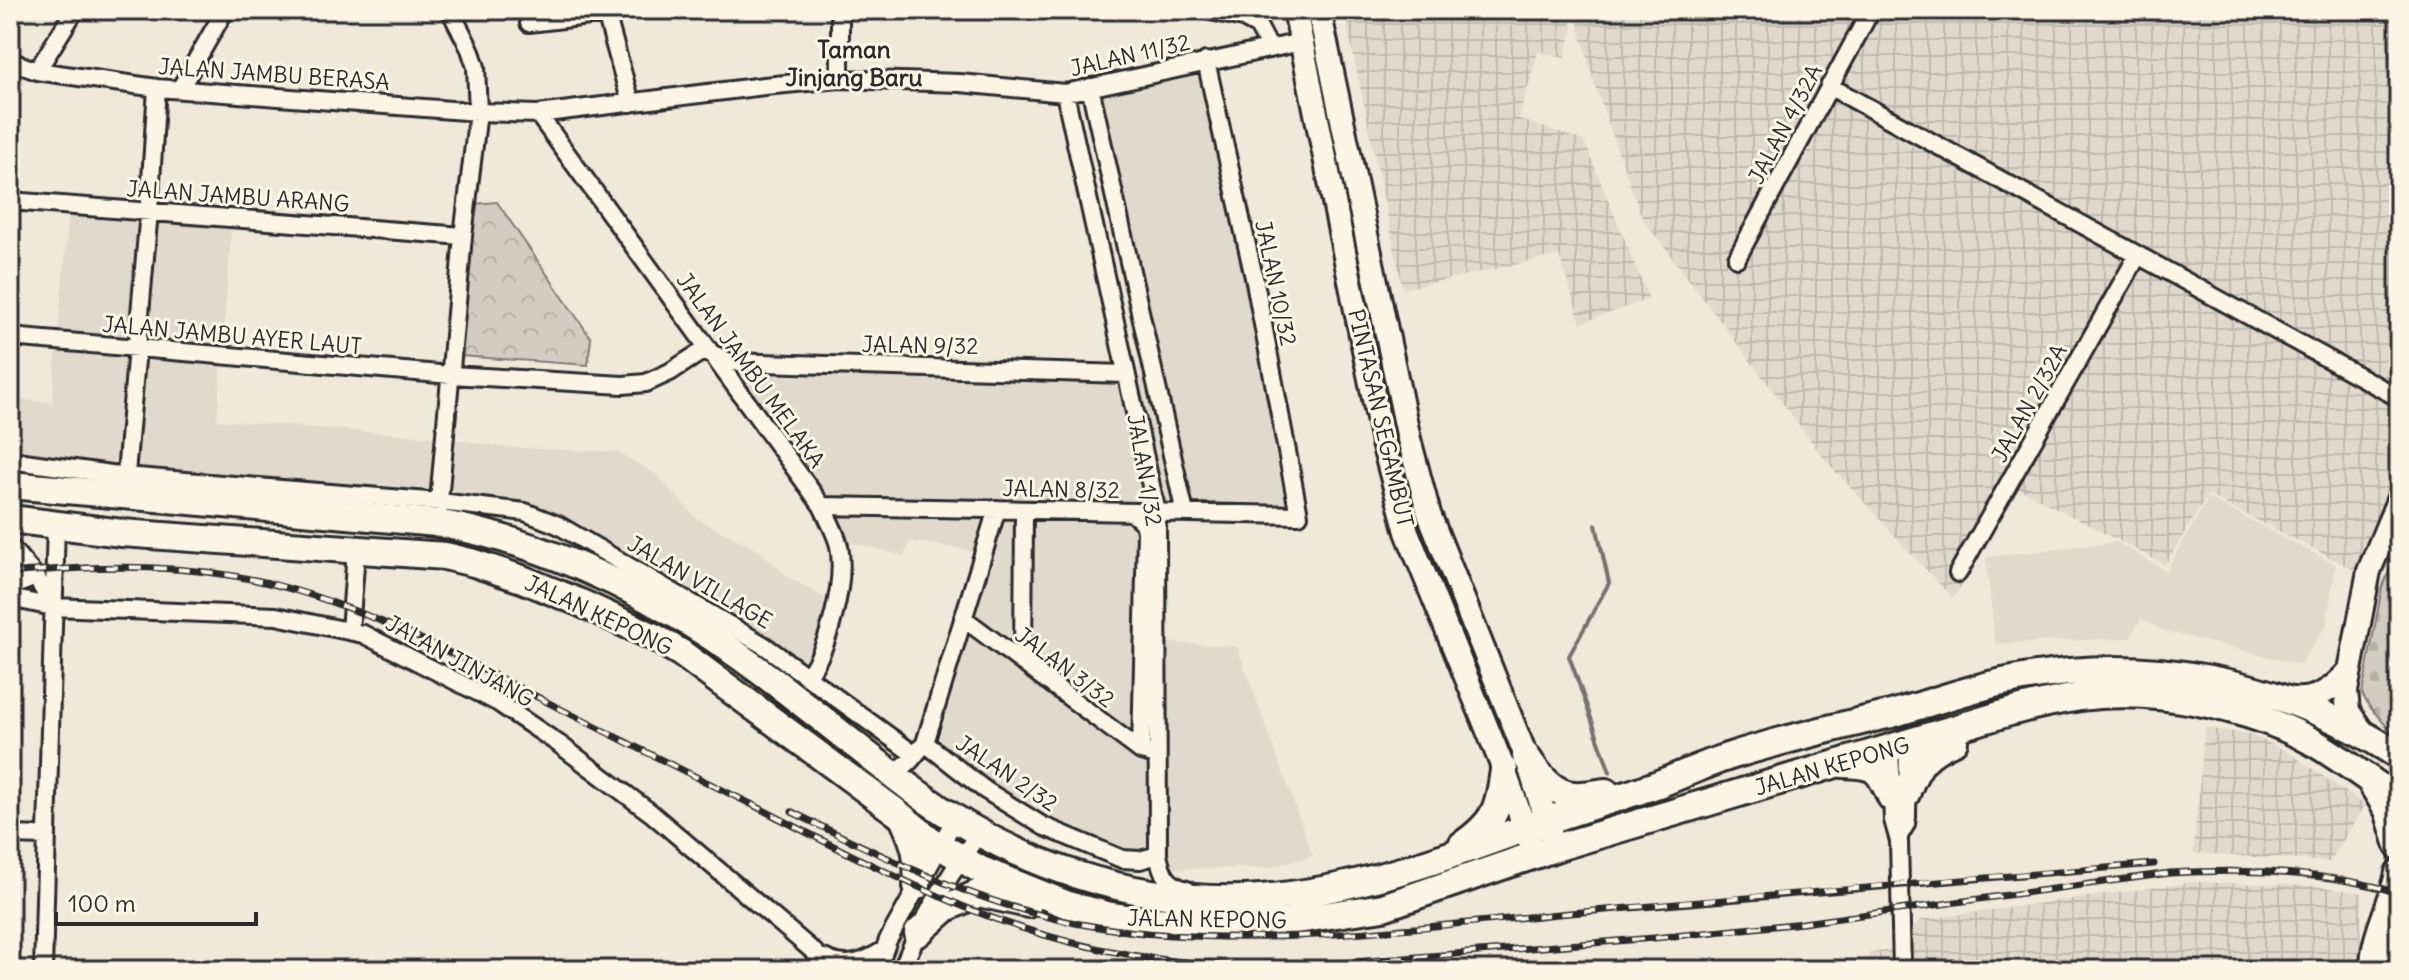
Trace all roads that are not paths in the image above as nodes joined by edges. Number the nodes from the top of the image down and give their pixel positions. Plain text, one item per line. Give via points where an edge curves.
1 (75, 10) edge
2 (225, 10) edge
3 (450, 10) edge
4 (840, 10) edge
5 (1206, 10) edge
6 (1295, 10) edge
7 (1311, 10) edge
8 (1319, 10) edge
9 (1871, 10) edge
10 (606, 12) edge
11 (529, 23) dead end
12 (1301, 42) junction
13 (1269, 47) junction
14 (10, 61) edge
15 (1206, 61) junction
16 (37, 71) junction
17 (840, 79) junction
18 (1829, 86) junction
19 (1090, 87) junction
20 (157, 88) junction
21 (180, 89) junction
22 (1065, 93) junction
23 (631, 103) junction
24 (478, 112) junction
25 (538, 114) junction
26 (10, 201) edge
27 (149, 211) junction
28 (463, 236) junction
29 (2138, 255) junction
30 (1737, 258) dead end
31 (10, 337) edge
32 (137, 349) junction
33 (715, 355) junction
34 (1126, 374) junction
35 (451, 375) junction
36 (2399, 398) edge
37 (10, 460) edge
38 (10, 485) edge
39 (125, 486) junction
40 (2399, 498) edge
41 (10, 500) edge
42 (822, 506) junction
43 (997, 509) junction
44 (1024, 510) junction
45 (1131, 512) junction
46 (438, 513) junction
47 (1157, 513) junction
48 (1185, 513) junction
49 (1299, 515) joint
50 (10, 519) edge
51 (56, 524) junction
52 (10, 547) edge
53 (344, 549) junction
54 (1958, 573) dead end
55 (36, 577) junction
56 (10, 587) edge
57 (10, 598) edge
58 (53, 607) junction
59 (963, 618) junction
60 (350, 631) junction
61 (1023, 663) junction
62 (2350, 670) junction
63 (807, 677) junction
64 (2003, 682) junction
65 (2279, 696) junction
66 (2010, 712) junction
67 (2364, 734) junction
68 (1898, 743) junction
69 (920, 749) junction
70 (1150, 753) junction
71 (1526, 756) junction
72 (2399, 756) edge
73 (1839, 764) junction
74 (1504, 770) junction
75 (893, 775) junction
76 (2368, 779) junction
77 (1652, 787) junction
78 (1899, 795) junction
79 (2399, 800) edge
80 (903, 819) junction
81 (955, 819) junction
82 (1536, 824) junction
83 (979, 833) junction
84 (10, 835) edge
85 (46, 836) junction
86 (2399, 846) edge
87 (951, 852) junction
88 (1545, 852) junction
89 (1158, 855) junction
90 (1446, 856) junction
91 (2399, 873) edge
92 (1081, 876) junction
93 (917, 886) junction
94 (1301, 894) junction
95 (1068, 905) junction
96 (918, 933) junction
97 (2399, 946) edge
98 (884, 950) junction
99 (813, 951) junction
100 (906, 966) edge
101 (43, 970) edge
102 (832, 970) edge
103 (877, 970) edge
104 (1902, 970) edge
105 (2374, 970) edge
106 (2386, 970) edge

1 - 16 street
2 - 21 street
3 - 24 street via 476,67
4 - 17 street
5 - 13 street via 1258,26
6 - 12 main road, PINTASAN SEGAMBUT
7 - 12 main road via 1314,33
8 - 71 main road, PINTASAN SEGAMBUT via 1429,514
9 - 18 street, JALAN 4/32A
10 - 11 street
10 - 23 street
12 - 13 street, JALAN 11/32
12 - 74 main road, PINTASAN SEGAMBUT via 1383,443 1407,532
13 - 15 street, JALAN 11/32
14 - 16 street, JALAN JAMBU BERASA
15 - 19 street, JALAN 11/32
15 - 49 street, JALAN 10/32
16 - 20 street, JALAN JAMBU BERASA
17 - 22 street, JALAN 11/32
17 - 23 street, JALAN 11/32
18 - 29 street
18 - 30 street, JALAN 4/32A
19 - 22 street, JALAN 11/32
19 - 48 street
20 - 21 street, JALAN JAMBU BERASA
20 - 27 street
21 - 24 street, JALAN JAMBU BERASA
22 - 34 street, JALAN 1/32
23 - 25 street, JALAN 11/32
24 - 25 street, JALAN JAMBU BERASA
24 - 28 street
25 - 33 street, JALAN JAMBU MELAKA
26 - 27 street, JALAN JAMBU ARANG
27 - 28 street, JALAN JAMBU ARANG
27 - 32 street
28 - 35 street
29 - 36 street
29 - 54 street, JALAN 2/32A
31 - 32 street, JALAN JAMBU AYER LAUT
32 - 35 street, JALAN JAMBU AYER LAUT
32 - 39 street
33 - 34 street, JALAN 9/32 via 729,362
33 - 35 street, JALAN JAMBU AYER LAUT via 701,352 646,383 623,385
33 - 42 street, JALAN JAMBU MELAKA
34 - 47 street, JALAN 1/32
35 - 46 street
37 - 39 street, JALAN KEPONG
38 - 39 main road, JALAN KEPONG
39 - 46 main road, JALAN KEPONG
40 - 62 main road via 2369,571
41 - 51 main road via 47,509
42 - 43 street, JALAN 8/32
42 - 63 street, JALAN JAMBU MELAKA via 839,543 842,566 835,612
43 - 44 street, JALAN 8/32
43 - 59 street
44 - 45 street, JALAN 8/32
44 - 61 street
45 - 47 street, JALAN 8/32
45 - 70 street via 1146,532
46 - 63 street, JALAN VILLAGE via 525,512 558,525 765,646
46 - 75 main road, JALAN KEPONG via 470,529 541,550 661,607 711,637
47 - 48 street, JALAN 8/32
47 - 70 street, JALAN 1/32
48 - 49 street, JALAN 8/32
50 - 51 main road, JALAN KEPONG
51 - 53 main road, JALAN KEPONG
51 - 58 street
52 - 55 street
53 - 60 street via 354,555 355,565
53 - 80 main road, JALAN KEPONG via 474,563 625,623 681,653
55 - 56 street
55 - 58 street
57 - 58 street, JALAN JINJANG
58 - 60 street, JALAN JINJANG via 276,616
58 - 85 street
59 - 61 street, JALAN 3/32
59 - 69 street
60 - 99 street, JALAN JINJANG via 497,702 559,744 651,813
61 - 70 street, JALAN 3/32
62 - 65 main road via 2316,697
62 - 67 main road via 2346,702
63 - 69 street, JALAN VILLAGE
64 - 65 main road, JALAN KEPONG via 2093,670 2160,672
64 - 68 main road via 1908,724
64 - 77 main road, JALAN KEPONG via 1725,758
65 - 67 main road, JALAN KEPONG
66 - 68 main road, JALAN KEPONG
66 - 76 main road, JALAN KEPONG via 2102,694 2211,705 2300,735
66 - 78 main road via 1929,753
67 - 72 main road, JALAN KEPONG
68 - 73 main road, JALAN KEPONG
68 - 77 main road via 1885,734 1869,735
68 - 78 street
69 - 75 street
69 - 89 street, JALAN 2/32 via 1043,826 1122,859
70 - 89 street, JALAN 1/32
71 - 77 main road via 1537,773 1574,795
71 - 82 main road, PINTASAN SEGAMBUT
73 - 78 main road via 1876,770
73 - 88 main road, JALAN KEPONG
74 - 82 main road, PINTASAN SEGAMBUT
74 - 90 main road via 1489,822
75 - 81 main road, JALAN KEPONG
76 - 79 main road, JALAN KEPONG
76 - 86 main road via 2388,810
77 - 82 main road, JALAN KEPONG
78 - 104 street via 1894,827 1899,836
80 - 87 main road, JALAN KEPONG
80 - 93 main road via 916,850
81 - 83 main road, JALAN KEPONG
81 - 87 street
82 - 88 main road, PINTASAN SEGAMBUT
82 - 90 main road, JALAN KEPONG
83 - 87 street
83 - 92 main road, JALAN KEPONG
84 - 85 street
85 - 101 street
87 - 93 street
87 - 95 main road, JALAN KEPONG
87 - 96 street
88 - 95 main road, JALAN KEPONG via 1383,907 1284,922 1147,921
89 - 92 street via 1153,871 1141,881
89 - 94 street via 1165,878 1185,890
90 - 94 main road, JALAN KEPONG via 1333,890
91 - 105 main road
92 - 94 main road, JALAN KEPONG via 1132,891 1197,900
93 - 98 street
95 - 96 main road via 1036,907 979,893 946,908
96 - 100 street
97 - 106 main road
98 - 99 street, JALAN JINJANG via 856,964 836,964
98 - 103 street
99 - 102 street, JALAN JINJANG

